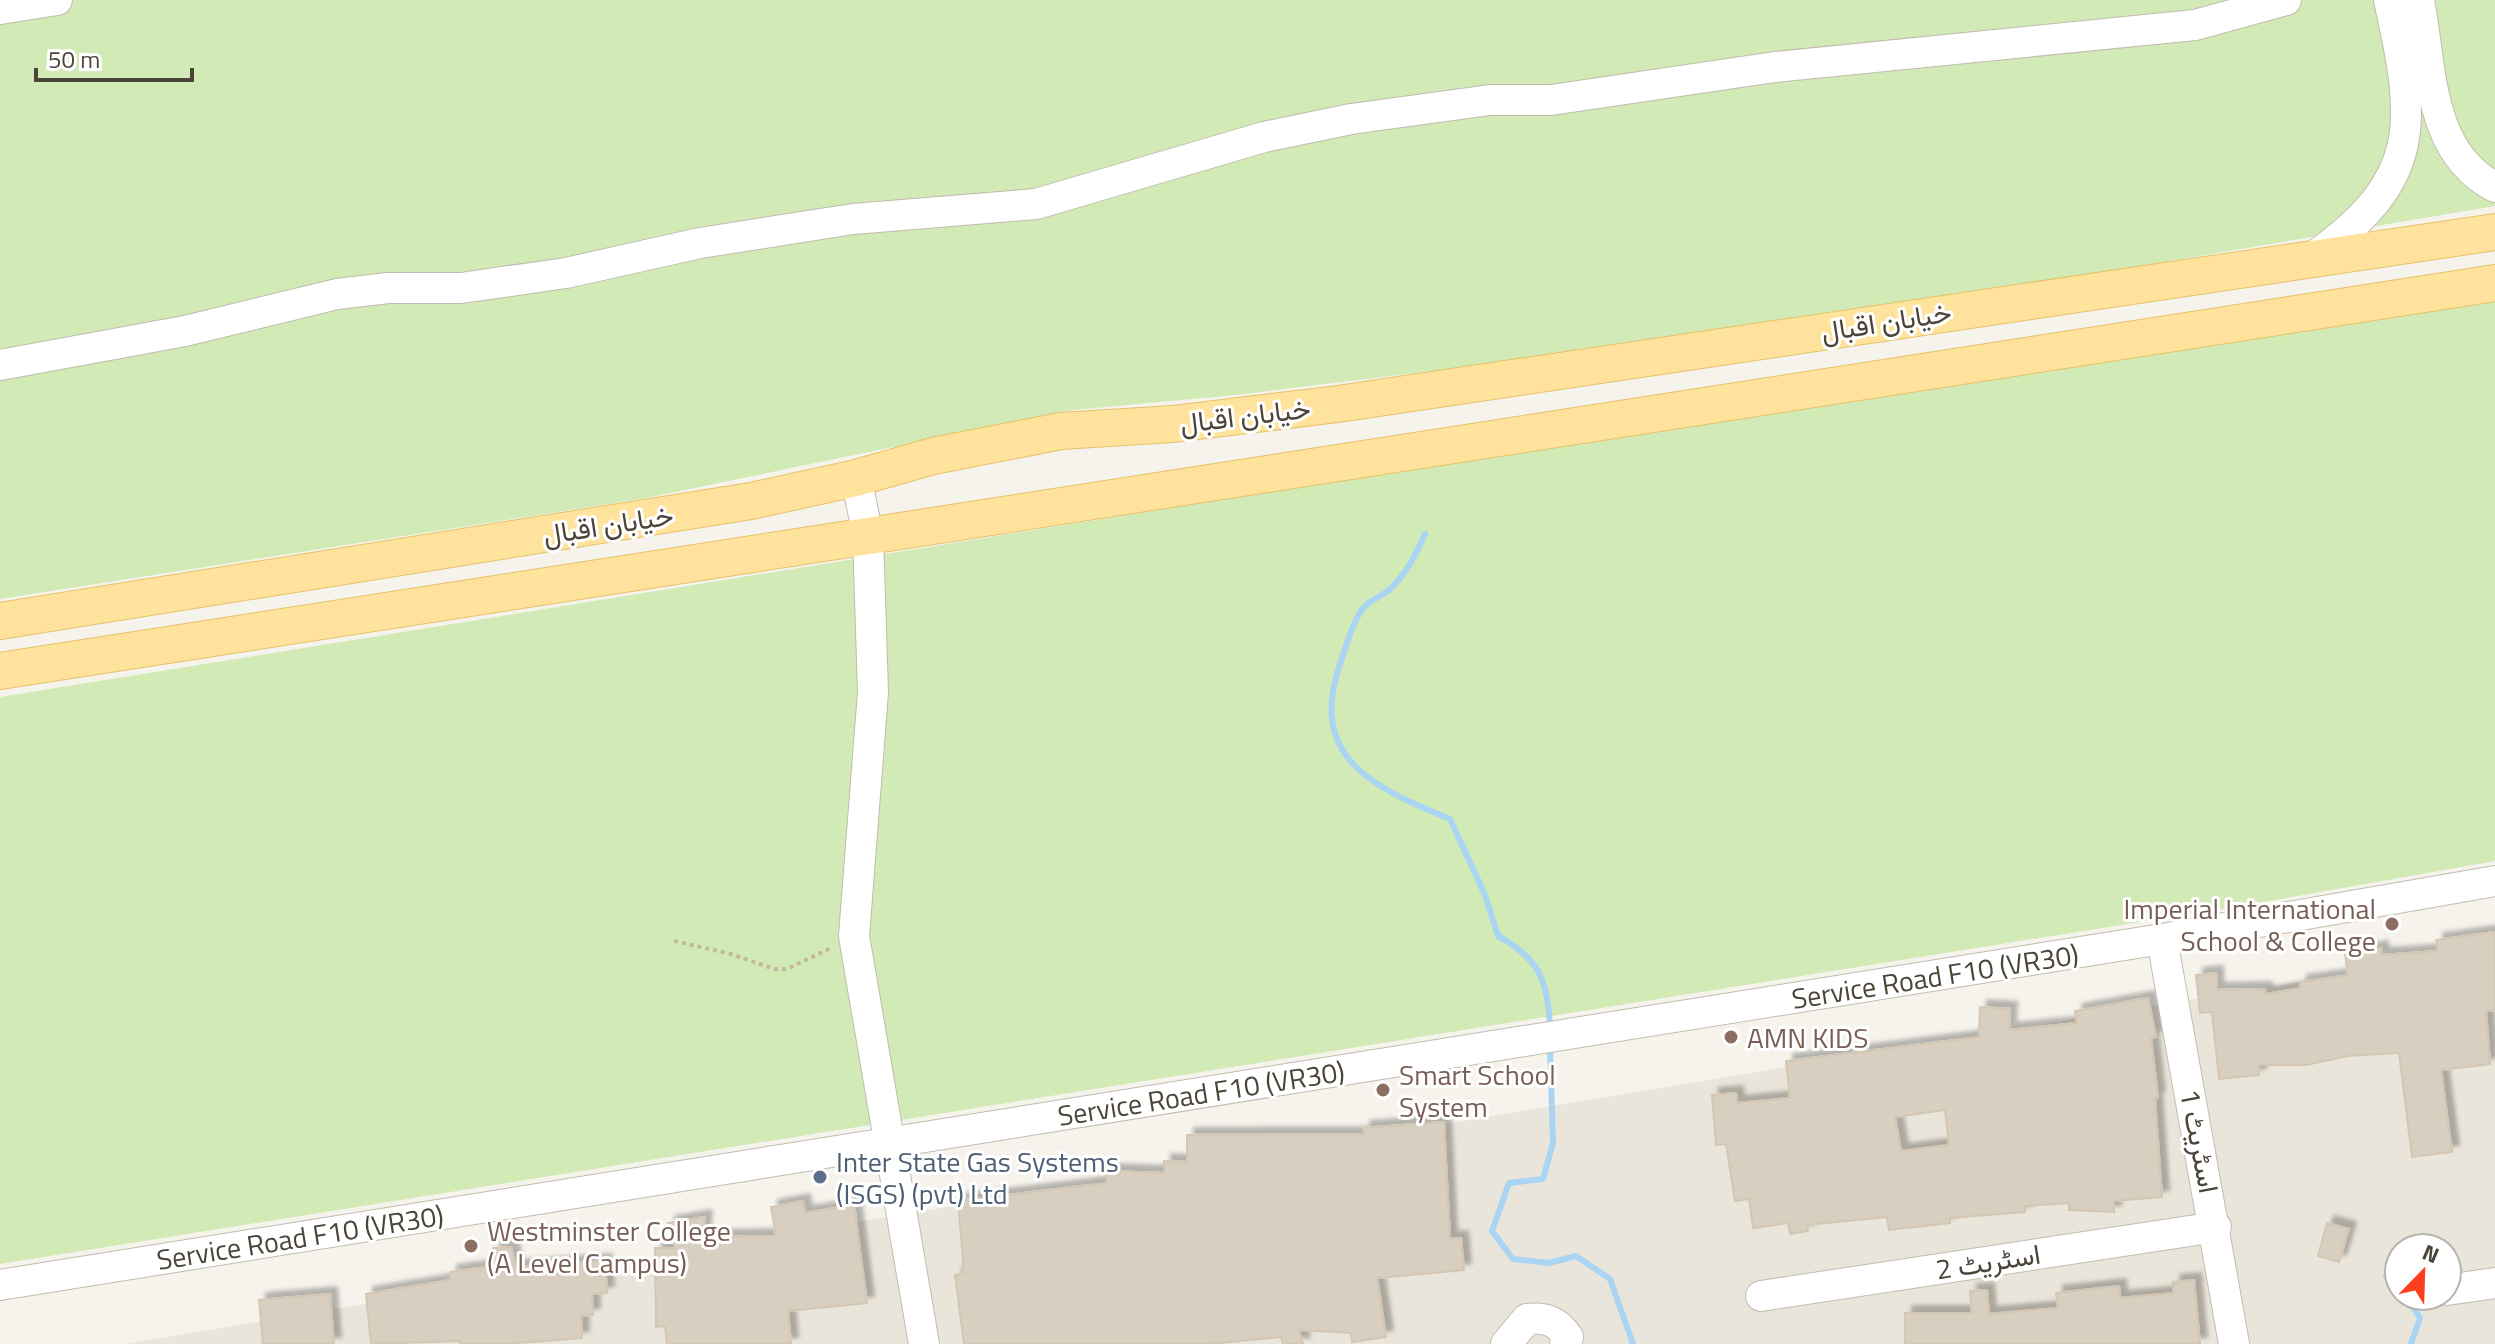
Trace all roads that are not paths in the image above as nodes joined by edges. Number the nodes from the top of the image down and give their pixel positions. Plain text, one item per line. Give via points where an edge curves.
1 (57, 0) edge
2 (2286, 0) edge
3 (2389, 0) edge
4 (2419, 0) edge
5 (0, 9) edge
6 (2495, 187) edge
7 (2495, 232) edge
8 (2313, 257) junction
9 (2495, 283) edge
10 (0, 365) edge
11 (856, 478) junction
12 (868, 535) junction
13 (0, 621) edge
14 (0, 671) edge
15 (2495, 881) edge
16 (2162, 939) junction
17 (890, 1144) junction
18 (2216, 1227) junction
19 (2495, 1283) edge
20 (0, 1285) edge
21 (2463, 1288) edge
22 (1761, 1296) dead end
23 (924, 1344) edge
24 (1506, 1344) edge
25 (1565, 1344) edge
26 (2234, 1344) edge

1 - 5 street
2 - 10 street via 2195,25 1775,67 1551,100 1490,100 1351,119 1264,137 1036,204 853,219 476,286 337,294 185,331
3 - 8 street via 2409,109 2404,146 2372,208
4 - 6 street via 2439,114 2450,145 2462,164
7 - 8 main road, خیابان اقبال
8 - 11 main road, خیابان اقبال via 1338,404 1061,431 933,456
9 - 12 main road, خیابان اقبال
11 - 12 street
11 - 13 main road, خیابان اقبال via 751,501
12 - 14 main road, خیابان اقبال
12 - 17 street via 873,692 854,936
15 - 16 street, Service Road F10 (VR30)
16 - 17 street, Service Road F10 (VR30)
16 - 18 street, اسٹریٹ 1
17 - 20 street, Service Road F10 (VR30)
17 - 23 street
18 - 22 street, اسٹریٹ 2
18 - 26 street, اسٹریٹ 1
19 - 21 street
24 - 25 street via 1527,1319 1541,1317 1560,1325 1568,1337

